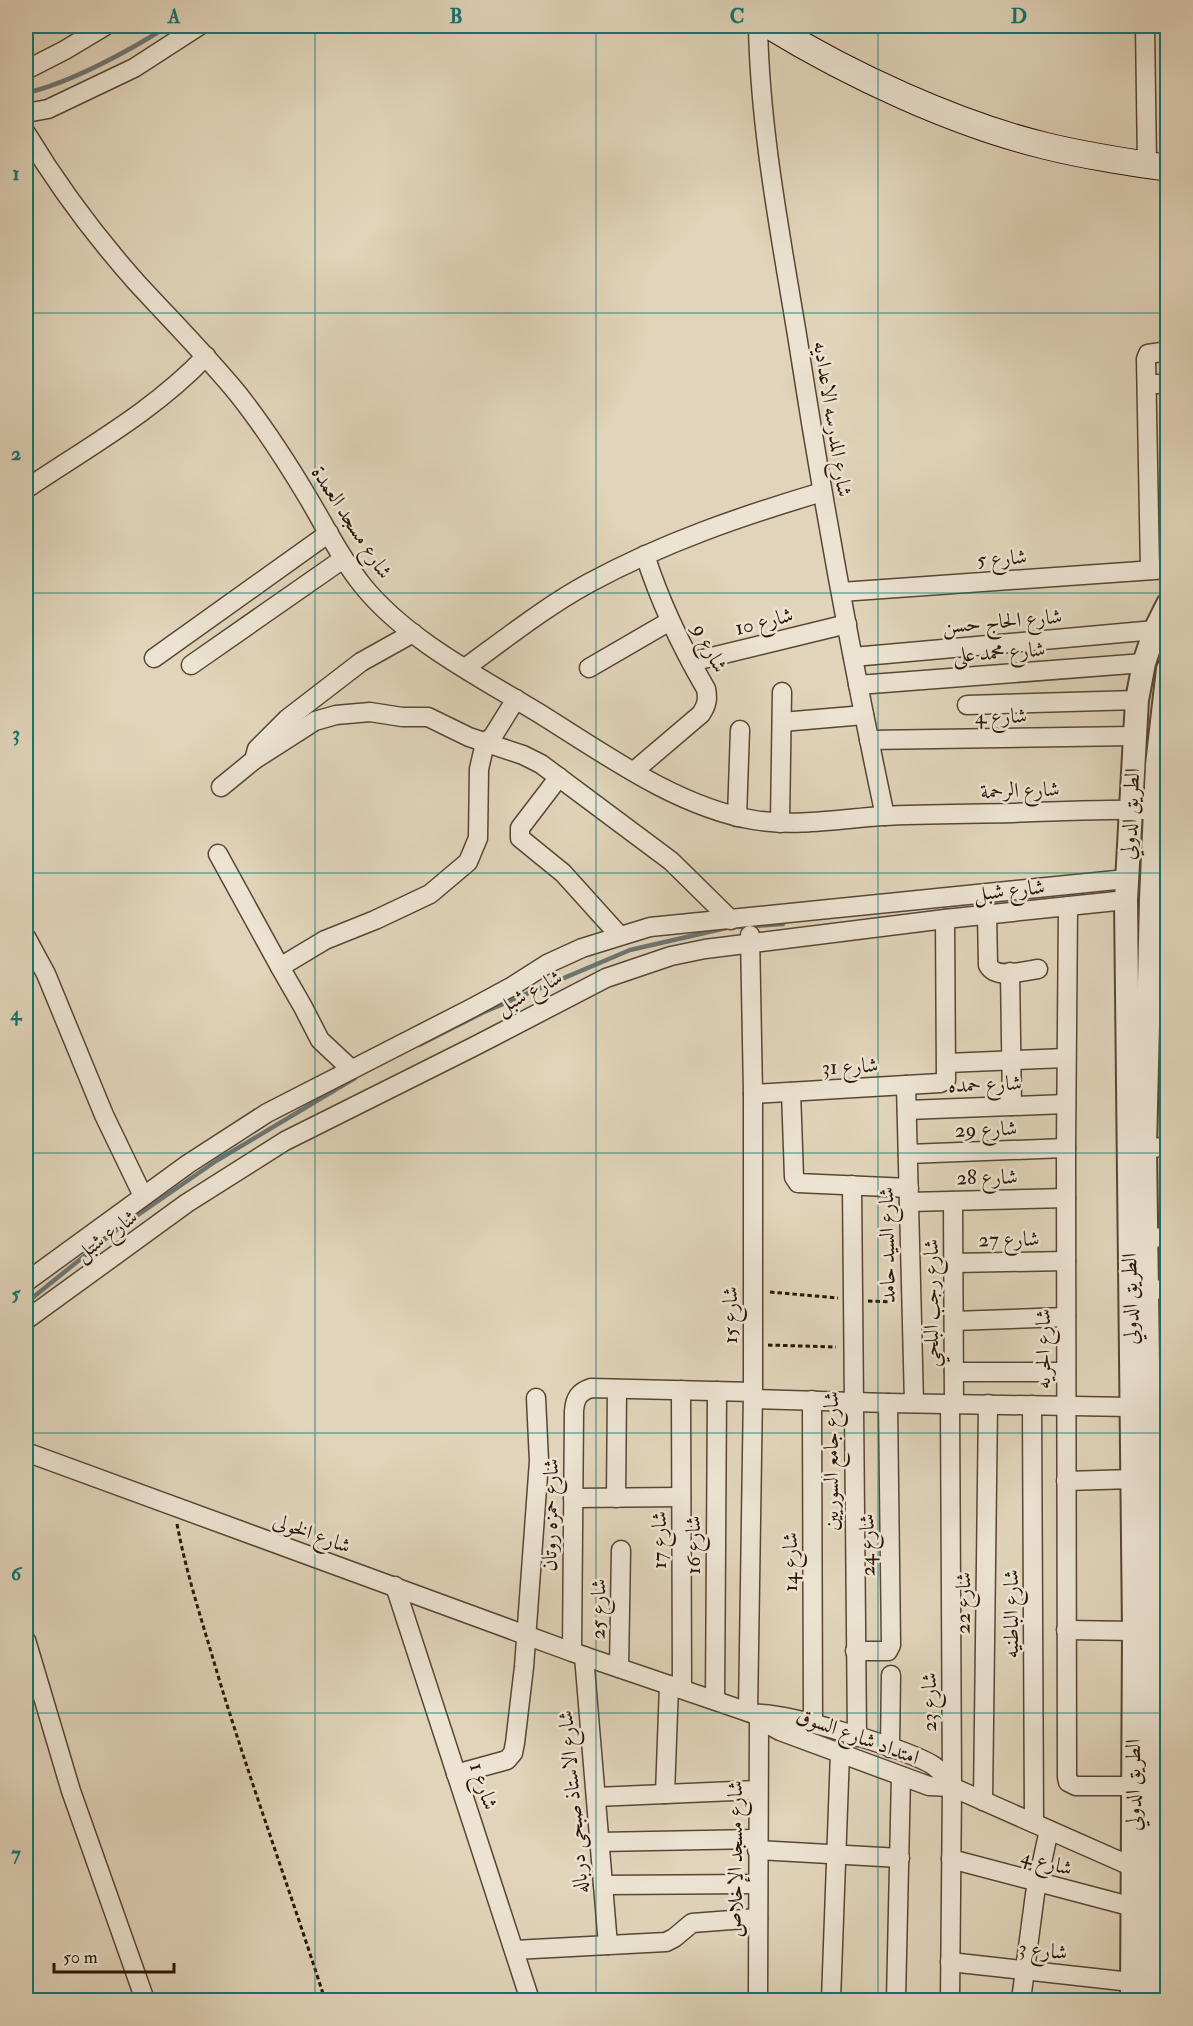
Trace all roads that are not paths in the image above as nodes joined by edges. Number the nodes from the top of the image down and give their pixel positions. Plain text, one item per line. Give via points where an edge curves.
1 (105, 26) edge
2 (199, 26) edge
3 (758, 26) edge
4 (770, 26) edge
5 (1145, 26) edge
6 (26, 70) edge
7 (26, 113) edge
8 (26, 133) edge
9 (1157, 167) edge
10 (1167, 351) edge
11 (206, 356) junction
12 (1147, 384) junction
13 (1167, 384) edge
14 (26, 489) edge
15 (822, 492) junction
16 (328, 533) junction
17 (645, 555) junction
18 (343, 559) junction
19 (1159, 570) edge
20 (841, 592) junction
21 (1167, 604) edge
22 (670, 621) junction
23 (846, 624) junction
24 (1155, 630) junction
25 (412, 633) junction
26 (853, 657) junction
27 (154, 658) dead end
28 (691, 662) junction
29 (1144, 663) junction
30 (191, 665) dead end
31 (465, 668) junction
32 (590, 668) dead end
33 (1167, 669) edge
34 (858, 685) junction
35 (782, 692) dead end
36 (516, 699) junction
37 (1137, 700) junction
38 (1165, 704) edge
39 (968, 705) dead end
40 (864, 715) junction
41 (782, 722) junction
42 (740, 730) dead end
43 (1134, 736) junction
44 (869, 740) junction
45 (485, 742) junction
46 (254, 760) junction
47 (634, 771) junction
48 (559, 777) junction
49 (220, 788) dead end
50 (1159, 801) edge
51 (1130, 809) junction
52 (885, 816) junction
53 (738, 817) junction
54 (780, 823) junction
55 (218, 854) dead end
56 (1126, 889) junction
57 (1159, 902) edge
58 (1068, 906) junction
59 (987, 914) junction
60 (750, 918) junction
61 (945, 919) junction
62 (731, 920) junction
63 (619, 935) junction
64 (26, 937) edge
65 (750, 944) junction
66 (280, 966) junction
67 (1038, 969) dead end
68 (1010, 972) junction
69 (1158, 996) edge
70 (1066, 1058) junction
71 (1011, 1060) junction
72 (351, 1069) junction
73 (946, 1070) junction
74 (906, 1085) junction
75 (791, 1092) junction
76 (753, 1094) junction
77 (1066, 1104) junction
78 (1012, 1106) junction
79 (907, 1110) junction
80 (1167, 1147) edge
81 (1065, 1148) junction
82 (1145, 1148) junction
83 (908, 1154) junction
84 (852, 1185) junction
85 (909, 1195) junction
86 (143, 1196) junction
87 (1066, 1198) junction
88 (953, 1201) junction
89 (1157, 1237) edge
90 (1066, 1261) junction
91 (954, 1263) junction
92 (26, 1282) edge
93 (1157, 1289) edge
94 (1066, 1317) junction
95 (26, 1320) edge
96 (954, 1321) junction
97 (954, 1372) junction
98 (1066, 1372) junction
99 (618, 1389) junction
100 (681, 1390) junction
101 (717, 1391) junction
102 (753, 1396) junction
103 (536, 1398) dead end
104 (812, 1400) junction
105 (1144, 1401) edge
106 (853, 1402) junction
107 (888, 1403) junction
108 (914, 1403) junction
109 (952, 1404) junction
110 (988, 1404) junction
111 (1032, 1405) junction
112 (1066, 1406) junction
113 (26, 1452) edge
114 (1132, 1479) junction
115 (1066, 1481) junction
116 (681, 1497) junction
117 (573, 1498) junction
118 (616, 1498) junction
119 (621, 1550) dead end
120 (394, 1586) junction
121 (1159, 1588) edge
122 (1066, 1630) junction
123 (1134, 1632) junction
124 (526, 1635) junction
125 (26, 1640) edge
126 (855, 1651) junction
127 (578, 1654) junction
128 (619, 1668) junction
129 (891, 1675) dead end
130 (675, 1687) junction
131 (715, 1700) junction
132 (754, 1714) junction
133 (1160, 1722) edge
134 (813, 1724) junction
135 (857, 1737) junction
136 (890, 1748) junction
137 (840, 1753) junction
138 (456, 1774) junction
139 (901, 1776) junction
140 (1133, 1786) junction
141 (952, 1787) junction
142 (757, 1790) junction
143 (665, 1794) junction
144 (596, 1797) junction
145 (1160, 1799) edge
146 (983, 1801) junction
147 (1042, 1827) junction
148 (599, 1842) junction
149 (757, 1845) junction
150 (836, 1855) junction
151 (900, 1858) junction
152 (951, 1859) junction
153 (1151, 1874) edge
154 (1037, 1883) junction
155 (758, 1884) junction
156 (603, 1885) junction
157 (1132, 1907) junction
158 (758, 1918) junction
159 (608, 1945) junction
160 (514, 1950) junction
161 (950, 1962) junction
162 (1025, 1971) junction
163 (1148, 1995) edge
164 (144, 2001) edge
165 (530, 2001) edge
166 (758, 2001) edge
167 (831, 2001) edge
168 (896, 2001) edge
169 (950, 2001) edge
170 (1021, 2001) edge

1 - 6 street
2 - 7 street via 134,68 48,109
3 - 15 street, شارع المدرسه الاعداديه via 762,114
4 - 9 main road via 849,70 987,128 1091,157
5 - 9 street
8 - 11 street, شارع مسجد العمدة via 104,243
10 - 12 street via 1148,354
11 - 14 street via 173,389 126,424
11 - 16 street, شارع مسجد العمدة via 269,436
12 - 13 street
12 - 19 street via 1147,471
15 - 17 street via 708,528
15 - 20 street, شارع المدرسه الاعداديه
16 - 18 street, شارع مسجد العمدة
16 - 27 street
17 - 22 street, شارع 9
17 - 31 street via 587,584
18 - 25 street, شارع مسجد العمدة via 363,586
18 - 30 street
19 - 20 street, شارع 5
20 - 23 street, شارع المدرسه الاعداديه
21 - 24 street, الطريق الدولي
22 - 28 street, شارع 9
22 - 32 street
23 - 26 street, شارع المدرسه الاعداديه
23 - 28 street, شارع 10
24 - 26 street, شارع الحاج حسن
24 - 29 street, الطريق الدولي
25 - 31 street, شارع مسجد العمدة
25 - 46 street via 361,662 287,719 257,749
26 - 34 street, شارع المدرسه الاعداديه
28 - 47 street, شارع 9 via 706,689 706,706
29 - 34 street, شارع محمد على
29 - 37 street, الطريق الدولي
31 - 36 street, شارع مسجد العمدة
33 - 38 street, الطريق الدولي
34 - 40 street, شارع المدرسه الاعداديه
35 - 41 street
36 - 45 street
36 - 47 street, شارع مسجد العمدة
37 - 39 street
37 - 43 street, الطريق الدولي
38 - 50 street, الطريق الدولي
40 - 41 street
40 - 44 street, شارع المدرسه الاعداديه
41 - 54 street
42 - 53 street
43 - 44 street, شارع 4
43 - 51 street, الطريق الدولي
44 - 52 street, شارع المدرسه الاعداديه
45 - 46 street via 428,717 370,712 315,721
45 - 48 street via 523,755
45 - 66 street via 479,769 479,827 468,861 430,894 325,940
46 - 49 street
47 - 53 street, شارع مسجد العمدة via 668,790
48 - 62 street via 671,861
48 - 63 street via 520,828 520,838 563,873
50 - 51 street, شارع الرحمة
50 - 57 street, الطريق الدولي
51 - 52 street, شارع الرحمة
51 - 56 street, الطريق الدولي
52 - 54 street, شارع مسجد العمدة
53 - 54 street, شارع مسجد العمدة
55 - 66 street
56 - 58 street, شارع شبل
56 - 60 street, شارع شبل
56 - 105 street, الطريق الدولي
57 - 69 street, الطريق الدولي
58 - 59 street, شارع شبل
58 - 70 street, شارع الحريه
59 - 61 street, شارع شبل
59 - 68 street via 988,965 994,972
60 - 62 street, شارع شبل
60 - 65 street, شارع 15
61 - 65 street, شارع شبل
61 - 73 street
62 - 63 street, شارع شبل via 650,927
63 - 72 street, شارع شبل via 547,964 492,997
64 - 86 street
65 - 76 street, شارع 15
65 - 95 street, شارع شبل via 671,956 606,978 285,1141 187,1203
66 - 72 street via 320,1040
67 - 68 street
68 - 71 street
69 - 82 street, الطريق الدولي
70 - 71 street, شارع 31
70 - 77 street, شارع الحريه
71 - 73 street, شارع 31
71 - 78 street
72 - 86 street, شارع شبل via 267,1113
73 - 74 street, شارع 31 via 946,1080 940,1083
74 - 75 street, شارع 31
74 - 79 street, شارع السيد حامد
75 - 76 street, شارع 31
75 - 84 street, شارع 28 via 794,1177 805,1184
76 - 102 street, شارع 15
77 - 78 street, شارع حمده
77 - 81 street, شارع الحريه
78 - 79 street, شارع حمده
79 - 83 street, شارع السيد حامد
80 - 82 street
81 - 83 street, شارع 29
81 - 87 street, شارع الحريه
82 - 89 street, الطريق الدولي
83 - 85 street, شارع السيد حامد
84 - 85 street, شارع 28
84 - 106 street, شارع جامع السوريين
85 - 88 street, شارع 28
85 - 108 street, شارع السيد حامد
86 - 92 street, شارع شبل
87 - 88 street, شارع 28
87 - 90 street, شارع الحريه
88 - 91 street, شارع رجب البلحي
89 - 93 street, الطريق الدولي
90 - 91 street, شارع 27
90 - 94 street, شارع الحريه
91 - 96 street, شارع رجب البلحي
93 - 105 street, الطريق الدولي
94 - 96 street
94 - 98 street, شارع الحريه
96 - 97 street, شارع رجب البلحي
97 - 98 street
97 - 109 street, شارع رجب البلحي
98 - 112 street, شارع الحريه
99 - 100 street
99 - 117 street, شارع حمزه روتان via 591,1388 574,1403
99 - 118 street
100 - 101 street
100 - 116 street, شارع 17
101 - 102 street
101 - 131 street, شارع 16
102 - 104 street
102 - 132 street, شارع 15
103 - 124 street via 539,1461
104 - 106 street
104 - 134 street, شارع 14
105 - 112 street
105 - 114 street, الطريق الدولي
105 - 121 street, الطريق الدولي
106 - 107 street
106 - 126 street, شارع جامع السوريين
107 - 108 street
107 - 126 street, شارع 24 via 891,1645 888,1651
108 - 109 street
109 - 110 street
109 - 141 street, شارع 23
110 - 111 street
110 - 146 street, شارع 22
111 - 112 street
111 - 147 street, شارع الباطنيه
112 - 115 street, شارع الحريه
113 - 120 street, شارع الخولى
114 - 115 street
114 - 123 street, الطريق الدولي
115 - 122 street, شارع الحريه
116 - 118 street
116 - 130 street, شارع 17
117 - 118 street
117 - 127 street, شارع حمزه روتان
119 - 128 street, شارع 25
120 - 124 street, شارع الخولى
120 - 138 street, شارع 1
121 - 133 street, الطريق الدولي
122 - 123 street
122 - 140 street, شارع الحريه via 1067,1777 1076,1786
123 - 140 street, الطريق الدولي
124 - 127 street, شارع الخولى
124 - 138 street via 513,1753 507,1760
125 - 164 street via 71,1791
126 - 135 street, شارع جامع السوريين
127 - 128 street, امتداد شارع السوق
127 - 144 street, شارع الاستاذ صبحى درباله
128 - 130 street, امتداد شارع السوق
129 - 136 street
130 - 131 street, امتداد شارع السوق
130 - 143 street, شارع 17
131 - 132 street, امتداد شارع السوق
132 - 134 street, امتداد شارع السوق via 770,1713
132 - 137 street, امتداد شارع السوق via 780,1731
132 - 142 street, شارع مسجد الإخلاص
133 - 145 street, الطريق الدولي
134 - 135 street, امتداد شارع السوق
135 - 136 street, امتداد شارع السوق
136 - 141 street, امتداد شارع السوق via 933,1766
137 - 139 street, امتداد شارع السوق
137 - 150 street
138 - 160 street, شارع 1
139 - 141 street, امتداد شارع السوق via 929,1786
139 - 151 street
140 - 153 street, الطريق الدولي
141 - 146 street, امتداد شارع السوق
141 - 152 street, شارع 23
142 - 143 street
142 - 149 street, شارع مسجد الإخلاص
143 - 144 street
144 - 148 street, شارع الاستاذ صبحى درباله
145 - 153 street, الطريق الدولي
146 - 147 street, امتداد شارع السوق
147 - 153 street, امتداد شارع السوق
147 - 154 street, شارع الباطنيه
148 - 149 street
148 - 156 street, شارع الاستاذ صبحى درباله
149 - 150 street
149 - 155 street, شارع مسجد الإخلاص
150 - 151 street
150 - 167 street
151 - 168 street
152 - 154 street, شارع 4
152 - 161 street, شارع 23
153 - 157 street, الطريق الدولي
153 - 163 street, الطريق الدولي
154 - 157 street, شارع 4
154 - 162 street, شارع الباطنيه
155 - 156 street
155 - 158 street, شارع مسجد الإخلاص
156 - 159 street, شارع الاستاذ صبحى درباله
157 - 163 street, الطريق الدولي
158 - 159 street via 692,1923 666,1942
158 - 166 street, شارع مسجد الإخلاص
159 - 160 street
160 - 165 street, شارع 1
161 - 162 street, شارع 3
161 - 169 street, شارع 23
162 - 163 street, شارع 3
162 - 170 street, شارع الباطنيه

